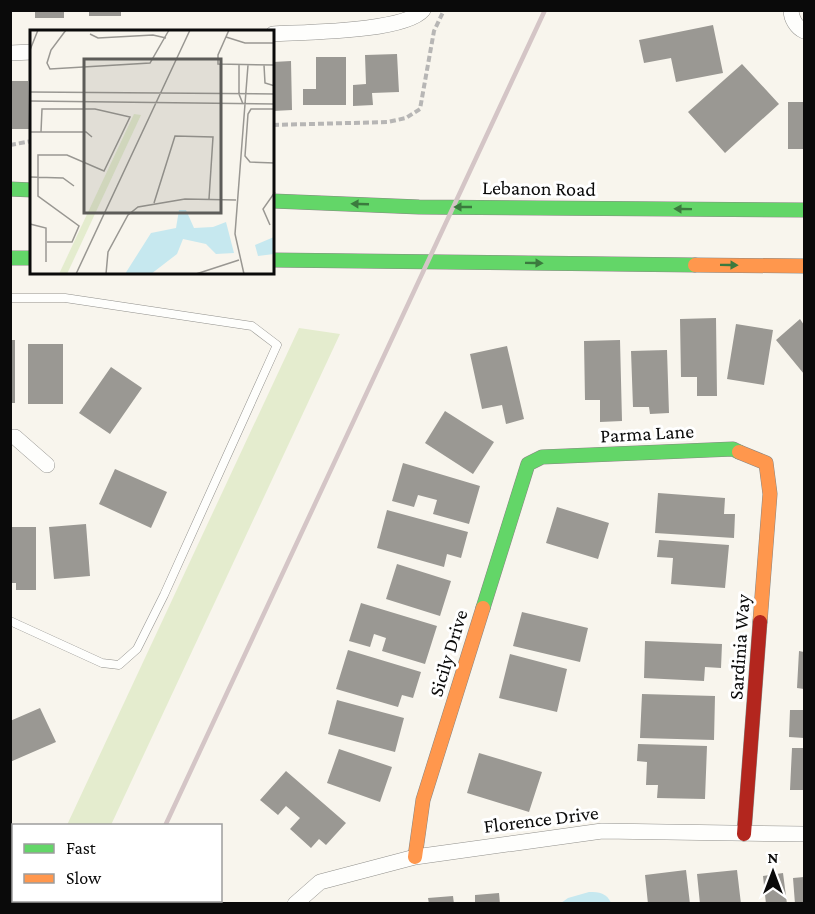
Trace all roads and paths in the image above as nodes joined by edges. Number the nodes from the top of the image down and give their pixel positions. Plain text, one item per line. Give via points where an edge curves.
1 (423, 10) edge
2 (444, 10) edge
3 (791, 13) edge
4 (804, 31) edge
5 (274, 34) edge
6 (30, 52) edge
7 (10, 53) edge
8 (274, 126) edge
9 (30, 141) edge
10 (10, 145) edge
11 (10, 189) edge
12 (30, 190) edge
13 (274, 201) edge
14 (804, 210) edge
15 (10, 258) edge
16 (30, 258) edge
17 (274, 260) edge
18 (804, 266) edge
19 (10, 298) edge
20 (10, 437) edge
21 (765, 463) joint
22 (528, 464) joint
23 (47, 465) dead end
24 (10, 621) edge
25 (744, 834) junction
26 (804, 834) edge
27 (415, 856) junction
28 (295, 903) edge

1 - 5 street via 410,19 378,27
2 - 8 path via 434,31 420,108 406,118
3 - 4 street
6 - 7 street
9 - 10 path
11 - 12 main road
14 -> 13 main road, Lebanon Road via 419,207
15 - 16 main road
17 -> 18 main road
19 - 24 lane via 65,298 252,326 278,345 137,649 119,665 102,663
20 - 23 street via 15,437
21 - 22 main road, Parma Lane via 733,449 542,457
21 - 25 main road, Sardinia Way via 770,494
22 - 27 main road, Sicily Drive via 423,800
25 - 26 street, Florence Drive
25 - 27 street, Florence Drive via 602,831
27 - 28 street, Florence Drive via 320,882

